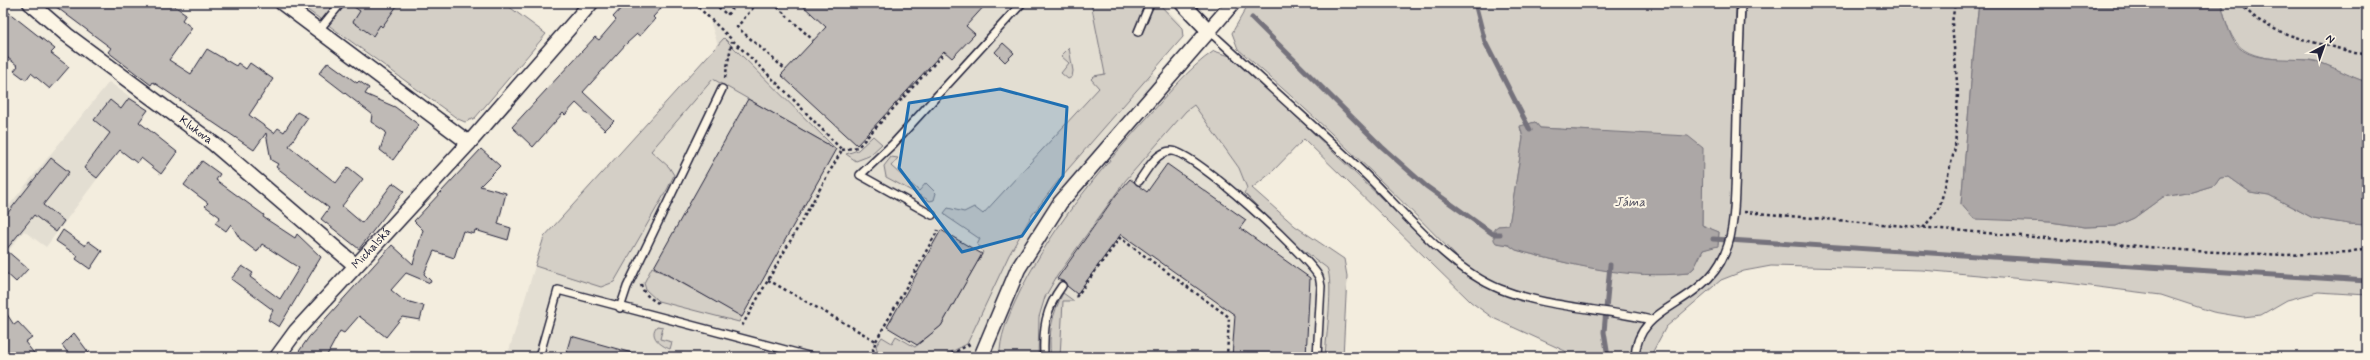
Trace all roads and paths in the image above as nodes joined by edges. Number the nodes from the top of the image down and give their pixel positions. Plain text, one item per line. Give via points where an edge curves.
1 (30, 3) edge
2 (282, 3) edge
3 (341, 3) edge
4 (591, 3) edge
5 (694, 3) edge
6 (714, 3) edge
7 (737, 3) edge
8 (757, 3) edge
9 (773, 3) edge
10 (1022, 3) edge
11 (1150, 3) edge
12 (1182, 3) edge
13 (1233, 3) edge
14 (1741, 3) edge
15 (1955, 3) edge
16 (2241, 3) edge
17 (319, 30) junction
18 (1210, 31) junction
19 (1138, 32) dead end
20 (813, 40) dead end
21 (732, 41) junction
22 (945, 52) dead end
23 (2367, 54) edge
24 (786, 70) dead end
25 (722, 89) joint
26 (469, 143) junction
27 (842, 150) junction
28 (1139, 181) dead end
29 (1734, 212) junction
30 (932, 215) dead end
31 (1923, 229) junction
32 (938, 230) dead end
33 (2367, 248) edge
34 (355, 265) junction
35 (768, 280) junction
36 (641, 282) dead end
37 (1062, 286) dead end
38 (1076, 298) dead end
39 (665, 305) dead end
40 (620, 308) junction
41 (1651, 320) junction
42 (734, 324) dead end
43 (742, 326) junction
44 (735, 337) junction
45 (876, 341) junction
46 (277, 357) edge
47 (538, 357) edge
48 (812, 357) edge
49 (875, 357) edge
50 (981, 357) edge
51 (1044, 357) edge
52 (1227, 357) edge
53 (1317, 357) edge
54 (1635, 357) edge

1 - 34 street, Klukova via 67,35 214,144
2 - 17 street
3 - 17 lane
4 - 26 street, Michalská
5 - 21 path
6 - 7 path via 727,15
8 - 24 path via 737,27
9 - 20 path
10 - 30 lane via 893,144 860,175
11 - 19 lane
12 - 18 street
13 - 18 street
14 - 29 lane
15 - 31 path via 1952,23 1958,94 1955,148 1939,209
16 - 23 path via 2249,14 2264,25 2355,53
17 - 26 street
18 - 41 lane via 1365,174 1453,260 1475,276 1500,289 1548,302 1614,311
18 - 50 street via 1060,202 1018,269
21 - 25 path
21 - 27 path
22 - 27 path via 858,147
25 - 40 lane via 626,286
26 - 34 street, Michalská
27 - 35 path
28 - 53 lane via 1156,158 1166,152 1179,152 1230,188 1306,260 1320,277
29 - 31 path
29 - 41 lane via 1726,251 1714,271 1701,286
31 - 33 path via 2287,255 2349,252
32 - 45 path
34 - 46 street, Michalská via 296,331
35 - 43 path
35 - 45 path
36 - 39 path via 648,297
37 - 51 lane via 1045,319
38 - 52 path via 1120,238 1229,316
40 - 44 lane
40 - 47 lane via 558,290
41 - 54 lane via 1640,336
42 - 43 path
43 - 44 path
44 - 48 lane
45 - 49 path via 873,349

